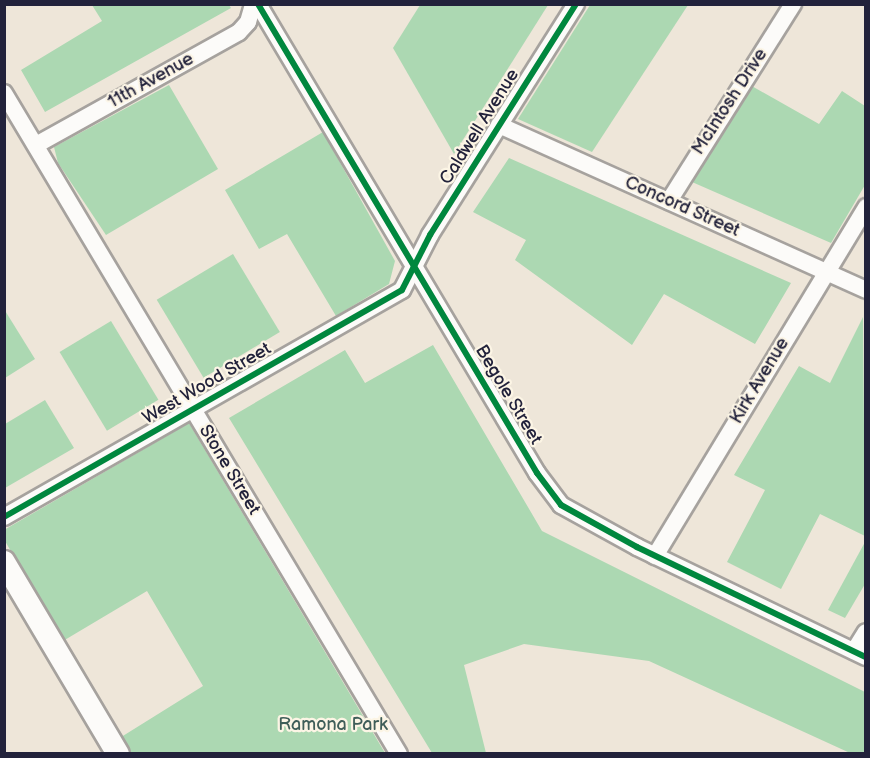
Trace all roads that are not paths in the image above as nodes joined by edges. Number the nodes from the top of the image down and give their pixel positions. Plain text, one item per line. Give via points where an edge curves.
1 (255, 4) edge
2 (576, 4) edge
3 (793, 4) edge
4 (4, 93) edge
5 (499, 125) junction
6 (36, 145) junction
7 (669, 201) junction
8 (866, 207) edge
9 (414, 267) junction
10 (826, 272) junction
11 (866, 290) edge
12 (193, 409) junction
13 (4, 517) edge
14 (655, 556) junction
15 (4, 562) edge
16 (866, 632) edge
17 (860, 654) edge
18 (118, 753) edge
19 (399, 753) edge

1 - 6 street, 11th Avenue via 239,32
1 - 9 street, Begole Street
2 - 5 street, Caldwell Avenue
3 - 7 street, McIntosh Drive
4 - 6 street, Stone Street
5 - 7 street, Concord Street
5 - 9 street, Caldwell Avenue
6 - 12 street, Stone Street
7 - 10 street, Concord Street
8 - 10 street, Kirk Avenue
9 - 12 street, West Wood Street via 399,292
9 - 14 street, Begole Street via 552,495 579,518
10 - 11 street, Concord Street
10 - 14 street, Kirk Avenue
12 - 13 street, West Wood Street
12 - 19 street, Stone Street
14 - 17 street, Begole Street
15 - 18 street
16 - 17 street

